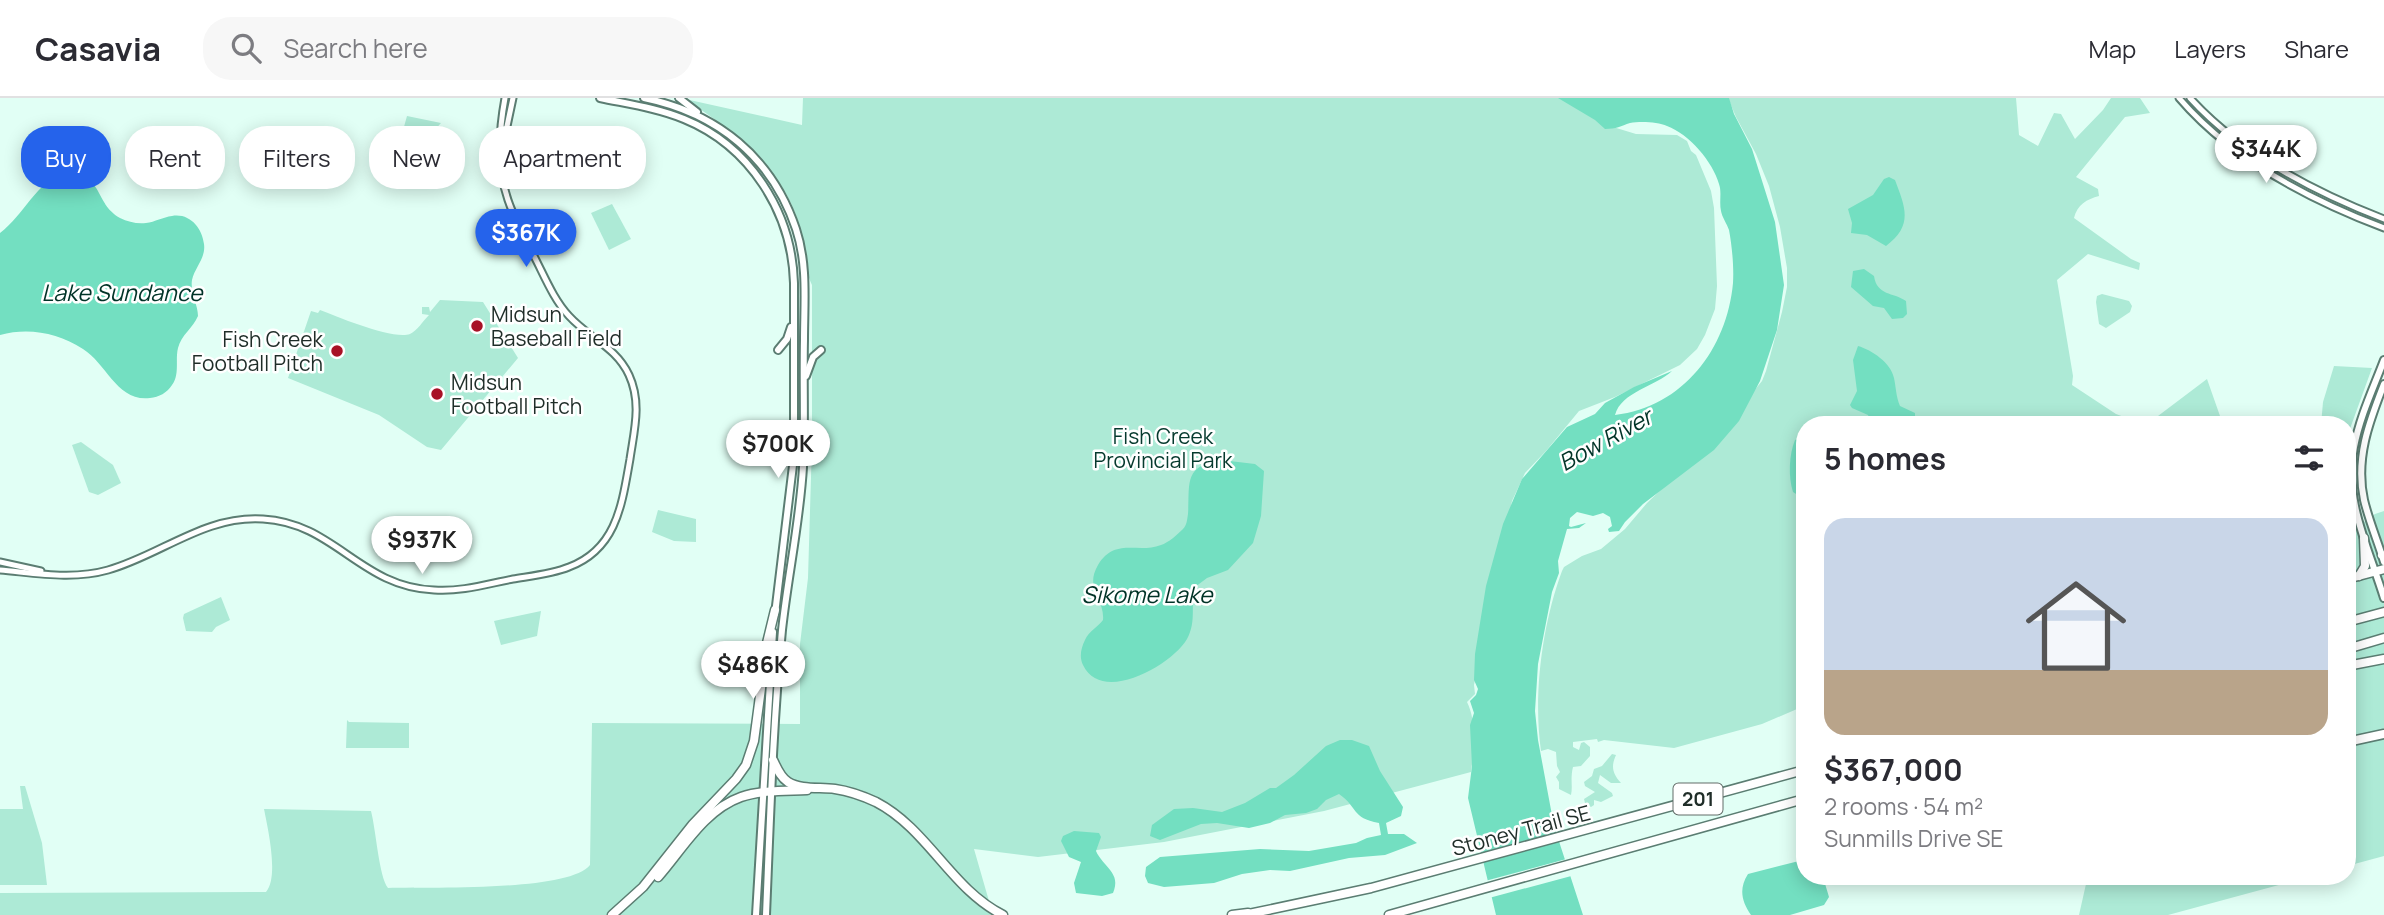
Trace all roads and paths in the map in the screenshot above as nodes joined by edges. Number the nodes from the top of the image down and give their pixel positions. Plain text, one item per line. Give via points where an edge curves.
1 (505, 98) edge
2 (513, 98) edge
3 (600, 98) edge
4 (644, 98) edge
5 (679, 98) edge
6 (2179, 98) edge
7 (2190, 98) edge
8 (704, 117) junction
9 (502, 126) edge
10 (507, 126) edge
11 (506, 189) edge
12 (2384, 219) edge
13 (2384, 228) edge
14 (794, 315) junction
15 (778, 350) dead end
16 (821, 350) dead end
17 (2384, 360) edge
18 (2384, 384) edge
19 (803, 385) junction
20 (2356, 436) edge
21 (2356, 510) edge
22 (2364, 538) junction
23 (2383, 558) edge
24 (0, 562) edge
25 (0, 570) edge
26 (2380, 570) edge
27 (47, 574) junction
28 (2359, 576) junction
29 (2356, 577) edge
30 (2384, 597) edge
31 (775, 610) junction
32 (2384, 612) edge
33 (2356, 620) edge
34 (2384, 638) edge
35 (2356, 646) edge
36 (2384, 659) edge
37 (2356, 664) edge
38 (2384, 734) edge
39 (2356, 740) edge
40 (773, 760) junction
41 (1796, 771) edge
42 (824, 788) junction
43 (767, 793) junction
44 (1796, 802) edge
45 (1262, 912) junction
46 (614, 915) edge
47 (756, 915) edge
48 (765, 915) edge
49 (1003, 915) edge
50 (1232, 915) edge
51 (1244, 915) edge
52 (1389, 915) edge

1 - 9 street
2 - 10 street
3 - 14 main road via 691,122 751,168 771,196 789,240
4 - 8 main road
5 - 8 main road
6 - 13 street via 2197,118 2261,166 2328,205
7 - 12 street via 2224,131 2260,156 2332,198
8 - 19 main road via 760,164 796,227 804,281
11 - 27 street via 553,293 571,318 618,357 635,394 635,426 621,509 598,549 560,570 457,590 427,590 371,572 305,528 246,519 201,529 110,569
14 - 15 main road via 787,339
14 - 31 main road via 793,464
16 - 19 main road via 811,361
17 - 20 main road
18 - 23 main road via 2367,426 2361,470 2364,500
19 - 40 main road via 803,466 782,630
21 - 22 main road
22 - 26 main road
22 - 28 highway via 2365,566
24 - 27 street
25 - 27 street
26 - 28 highway
26 - 30 main road
28 - 29 highway
31 - 43 main road
31 - 46 highway via 746,765
32 - 33 highway
34 - 35 highway
36 - 37 highway
38 - 39 highway
40 - 42 highway via 788,782
40 - 43 main road
41 - 45 highway, Stoney Trail SE / 201 via 1371,888
42 - 43 highway
42 - 49 highway via 856,794 892,812 967,889
43 - 46 highway via 738,798 716,811 651,885
43 - 47 main road
43 - 48 main road
44 - 52 highway, 201
45 - 50 highway
45 - 51 highway, Stoney Trail SE / 201

